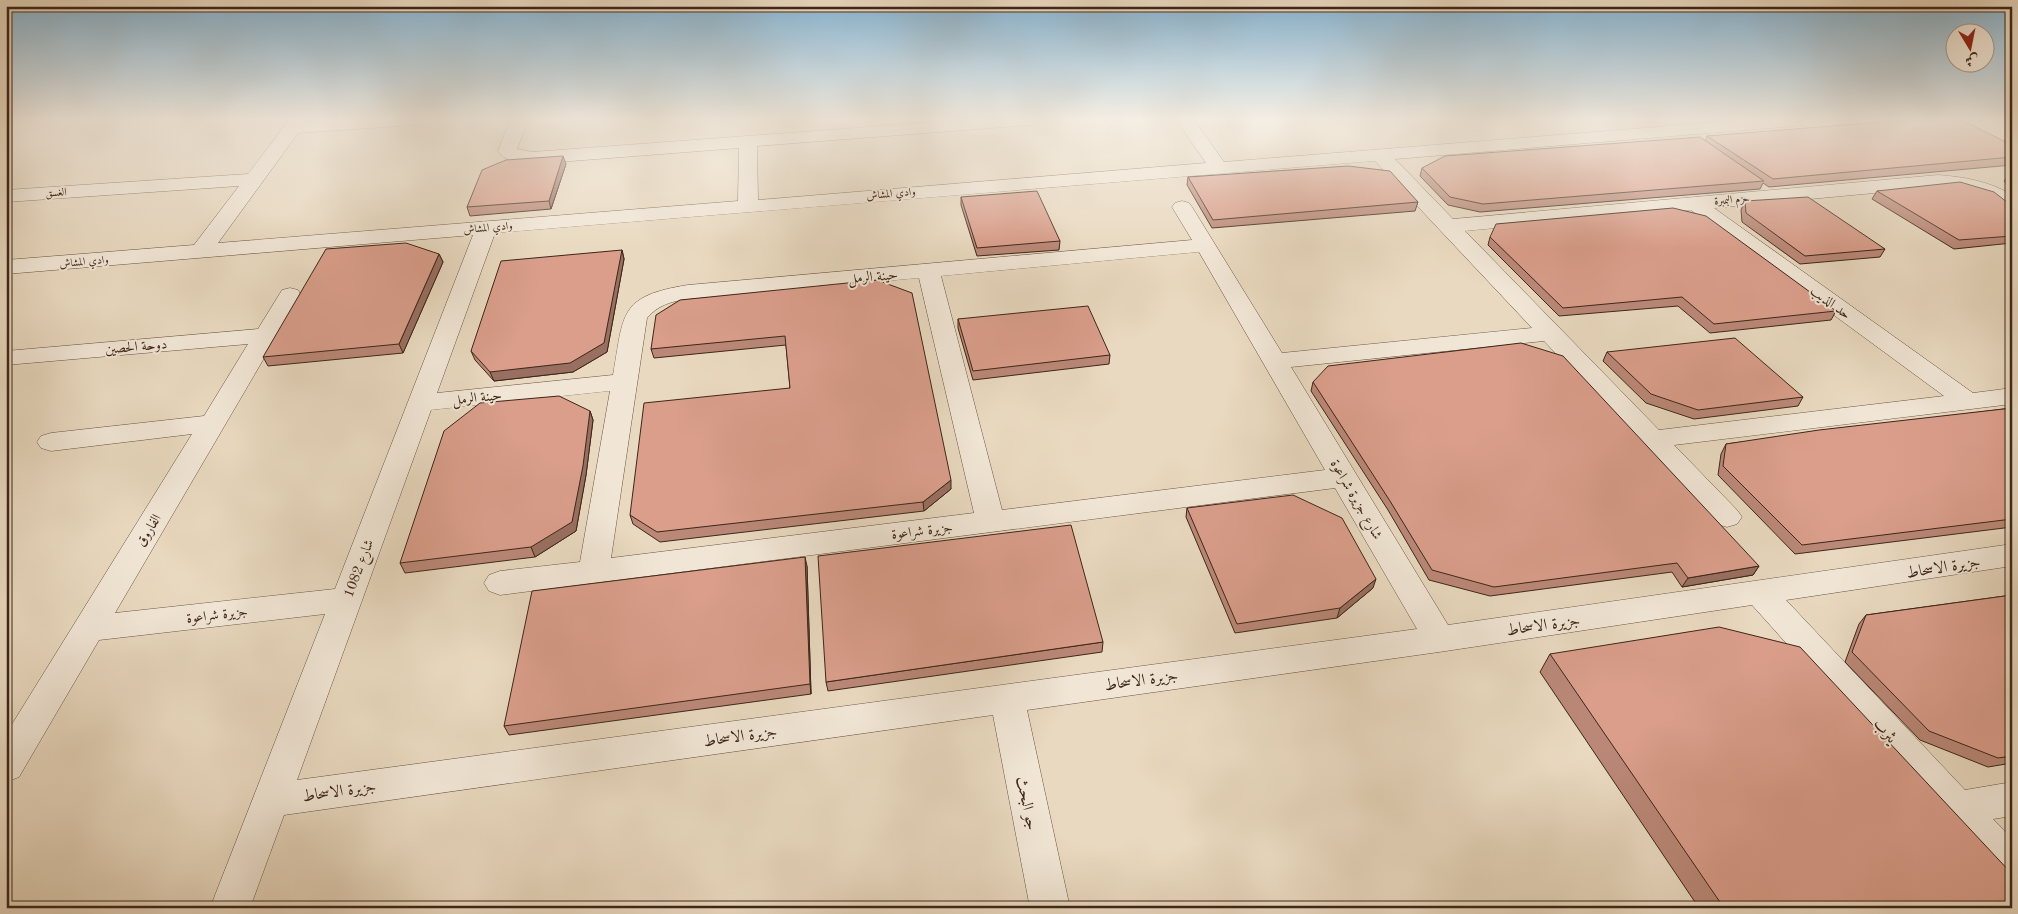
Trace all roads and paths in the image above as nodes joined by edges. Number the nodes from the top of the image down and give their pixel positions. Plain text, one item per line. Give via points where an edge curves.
1 (267, 163) edge
2 (748, 163) edge
3 (1215, 163) edge
4 (1271, 163) edge
5 (1386, 163) edge
6 (1218, 167) junction
7 (255, 179) junction
8 (6, 196) edge
9 (1695, 203) junction
10 (2012, 204) edge
11 (748, 205) junction
12 (1182, 207) dead end
13 (1448, 226) junction
14 (487, 227) junction
15 (1205, 245) junction
16 (201, 251) junction
17 (6, 267) edge
18 (929, 272) junction
19 (290, 295) dead end
20 (1551, 333) junction
21 (266, 335) junction
22 (6, 358) edge
23 (1274, 360) junction
24 (623, 382) junction
25 (2012, 396) edge
26 (1967, 401) junction
27 (420, 403) junction
28 (213, 423) junction
29 (1653, 439) junction
30 (51, 442) dead end
31 (1344, 477) junction
32 (1727, 516) dead end
33 (990, 521) junction
34 (2012, 555) edge
35 (594, 571) junction
36 (500, 583) dead end
37 (1760, 593) junction
38 (346, 600) junction
39 (88, 629) junction
40 (1439, 639) junction
41 (1007, 698) junction
42 (6, 766) edge
43 (2012, 799) edge
44 (271, 800) junction
45 (1957, 808) junction
46 (2012, 867) edge
47 (230, 908) edge
48 (1050, 908) edge

1 - 7 street
2 - 11 street
3 - 6 street
4 - 6 street, وادي المشاش
5 - 13 street
6 - 11 street, وادي المشاش
7 - 8 street, الغسق
7 - 16 street
9 - 10 street, حزم البمبرة via 1956,181 1979,186
9 - 13 street, حزم البمبرة
9 - 26 street, حد الذيب
11 - 14 street, وادي المشاش
12 - 15 street, شارع جزيرة شراعوة
13 - 20 street
14 - 16 street, وادي المشاش
14 - 27 street, شارع 1082
15 - 18 street
15 - 23 street, شارع جزيرة شراعوة
16 - 17 street, وادي المشاش
18 - 24 street, حينة الرمل via 688,292 663,297 644,306 635,318
18 - 33 street
19 - 21 street, الفاروق
20 - 23 street
20 - 29 street
21 - 22 street, دوحة الحصين
21 - 28 street, الفاروق
23 - 31 street, شارع جزيرة شراعوة
24 - 27 street, حينة الرمل
24 - 35 street, حينة الرمل
25 - 26 street
26 - 29 street
27 - 38 street, شارع 1082
28 - 30 street
28 - 39 street, الفاروق
29 - 32 street
31 - 33 street, جزيرة شراعوة
31 - 40 street, شارع جزيرة شراعوة
33 - 35 street, جزيرة شراعوة
34 - 37 street, جزيرة الاسحاط
35 - 36 street, جزيرة شراعوة
37 - 40 street, جزيرة الاسحاط
37 - 45 street, يثرب
38 - 39 street, جزيرة شراعوة
38 - 44 street, شارع 1082
39 - 42 street, الفاروق
40 - 41 street, جزيرة الاسحاط
41 - 44 street, جزيرة الاسحاط
41 - 48 street, جو البحث
43 - 45 street
44 - 47 street, شارع 1082
45 - 46 street, يثرب

